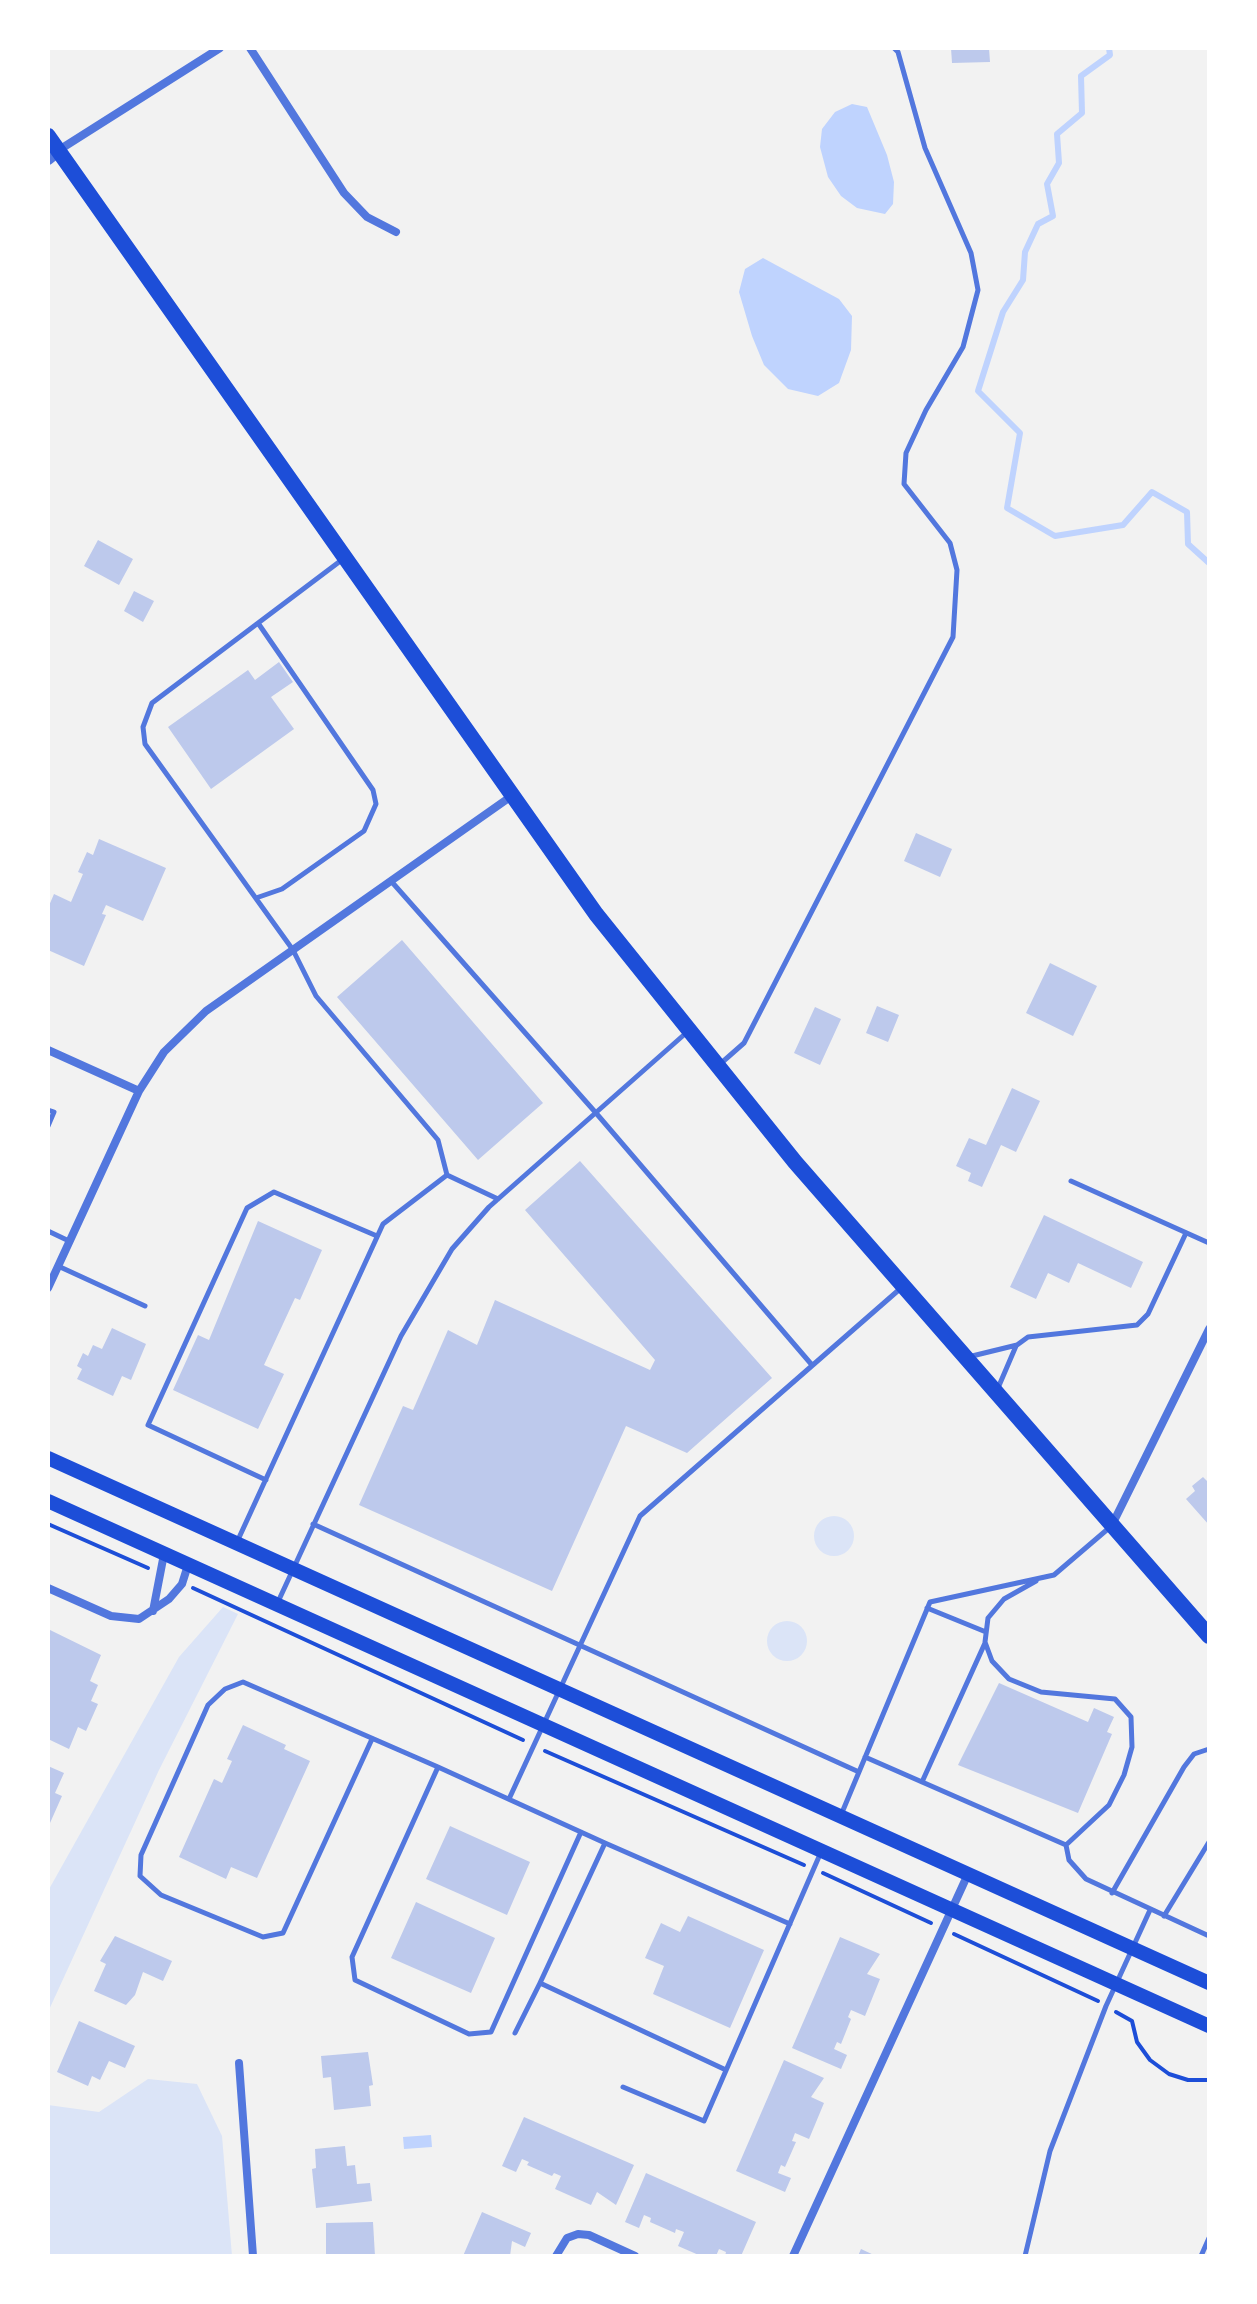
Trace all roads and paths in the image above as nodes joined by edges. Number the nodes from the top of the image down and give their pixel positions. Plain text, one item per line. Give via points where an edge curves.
1 (220, 48) edge
2 (250, 48) edge
3 (897, 49) edge
4 (48, 136) edge
5 (53, 155) edge
6 (396, 232) dead end
7 (346, 557) junction
8 (258, 623) junction
9 (513, 795) junction
10 (391, 881) junction
11 (256, 898) junction
12 (293, 950) junction
13 (689, 1030) junction
14 (48, 1050) edge
15 (718, 1066) junction
16 (139, 1091) junction
17 (48, 1110) edge
18 (596, 1113) junction
19 (48, 1126) edge
20 (447, 1175) junction
21 (1071, 1181) dead end
22 (498, 1199) junction
23 (48, 1231) edge
24 (1186, 1233) junction
25 (377, 1236) junction
26 (69, 1242) junction
27 (1209, 1243) edge
28 (58, 1266) junction
29 (903, 1286) junction
30 (48, 1288) edge
31 (145, 1306) dead end
32 (1209, 1329) edge
33 (1206, 1343) edge
34 (1017, 1345) junction
35 (966, 1358) junction
36 (812, 1365) junction
37 (996, 1393) junction
38 (48, 1458) edge
39 (266, 1480) junction
40 (48, 1501) edge
41 (48, 1524) edge
42 (313, 1524) junction
43 (1112, 1525) junction
44 (236, 1544) junction
45 (164, 1554) junction
46 (188, 1565) junction
47 (293, 1569) junction
48 (161, 1574) junction
49 (1041, 1578) junction
50 (182, 1584) junction
51 (48, 1588) edge
52 (277, 1605) junction
53 (927, 1608) junction
54 (153, 1611) junction
55 (986, 1632) junction
56 (1209, 1636) edge
57 (985, 1642) junction
58 (579, 1647) junction
59 (559, 1689) junction
60 (542, 1724) junction
61 (372, 1739) junction
62 (533, 1745) junction
63 (1209, 1749) edge
64 (865, 1757) junction
65 (438, 1767) junction
66 (859, 1772) junction
67 (922, 1782) junction
68 (509, 1799) junction
69 (841, 1817) junction
70 (581, 1832) junction
71 (1209, 1842) edge
72 (605, 1843) junction
73 (1066, 1845) junction
74 (822, 1851) junction
75 (814, 1869) junction
76 (968, 1874) junction
77 (1112, 1893) junction
78 (951, 1909) junction
79 (1150, 1910) junction
80 (1164, 1916) junction
81 (790, 1924) junction
82 (943, 1928) junction
83 (1209, 1936) edge
84 (1133, 1948) junction
85 (540, 1983) junction
86 (1209, 1983) edge
87 (1116, 1984) junction
88 (1106, 2006) junction
89 (1209, 2026) edge
90 (515, 2033) dead end
91 (239, 2063) dead end
92 (726, 2070) junction
93 (1209, 2080) edge
94 (623, 2087) dead end
95 (1209, 2238) edge
96 (253, 2256) edge
97 (556, 2256) edge
98 (635, 2256) edge
99 (793, 2256) edge
100 (1025, 2256) edge
101 (1201, 2256) edge

1 - 5 street
2 - 6 street via 344,193 367,217
3 - 15 lane via 925,148 971,253 978,290 963,347 906,453 904,484 950,543 954,556 958,604 953,637 744,1043
4 - 5 highway
5 - 7 highway
7 - 8 lane
7 - 9 highway
8 - 11 lane via 152,703 143,727 145,744
8 - 11 lane via 373,790 376,804 364,831 282,889
9 - 10 street
9 - 13 highway via 596,914
10 - 12 street
10 - 18 lane
11 - 12 lane
12 - 16 street via 206,1011 164,1052
12 - 20 lane via 316,996 438,1140
13 - 15 highway
13 - 18 lane
14 - 16 street
15 - 29 highway
16 - 26 street
17 - 19 lane via 54,1112
18 - 22 lane
18 - 36 lane
20 - 22 lane
20 - 25 lane via 383,1224
21 - 24 lane
22 - 42 lane via 452,1249 401,1336
23 - 26 lane
24 - 27 lane
24 - 34 lane via 1148,1314 1137,1325 1028,1337
25 - 39 lane
25 - 39 lane via 274,1192 247,1208 148,1425
26 - 28 street
28 - 30 street
28 - 31 lane
29 - 35 highway
29 - 36 lane
32 - 33 street
33 - 43 street
34 - 35 lane
34 - 37 lane
35 - 37 highway
36 - 58 lane via 640,1516
37 - 43 highway
38 - 44 main road
39 - 44 lane
40 - 45 main road
41 - 48 path
42 - 47 lane
42 - 58 lane
43 - 49 lane via 1054,1575
43 - 56 highway
44 - 47 main road
45 - 46 main road
45 - 48 street
46 - 50 street
46 - 52 main road
47 - 52 lane
47 - 59 main road
48 - 54 street
49 - 53 lane via 930,1602
49 - 55 lane via 1004,1599 988,1618
50 - 54 street
50 - 62 path
51 - 54 street via 126,1620
52 - 60 main road
53 - 55 lane
53 - 64 lane
55 - 57 lane
57 - 67 lane
57 - 73 lane via 992,1661 1009,1679 1041,1692 1115,1699 1131,1717 1132,1747 1109,1805
58 - 59 lane
58 - 66 lane
59 - 60 lane
59 - 69 main road
60 - 62 lane
60 - 74 main road
61 - 61 lane via 243,1682 225,1689 208,1705 141,1855 140,1876 161,1895 263,1937 283,1933
61 - 65 lane
62 - 68 lane
62 - 75 path
63 - 77 lane via 1194,1754 1184,1767
64 - 66 lane
64 - 67 lane
65 - 68 lane
65 - 70 lane via 352,1957 355,1980 469,2034 491,2032
66 - 69 lane
67 - 73 lane
68 - 70 lane
69 - 76 main road
70 - 72 lane
71 - 80 lane
72 - 81 lane
72 - 85 lane
73 - 77 lane via 1069,1860 1086,1879
74 - 75 lane
74 - 78 main road
75 - 81 lane
75 - 82 path
76 - 78 street
76 - 84 main road
77 - 79 lane
78 - 82 street
78 - 87 main road
79 - 80 lane
79 - 84 lane
80 - 83 lane
81 - 92 lane
82 - 88 path
82 - 99 street
84 - 86 main road
84 - 87 lane
85 - 90 lane
85 - 92 lane
87 - 88 lane
87 - 89 main road
88 - 93 path via 1132,2021 1137,2042 1169,2074
88 - 100 lane via 1050,2151
91 - 96 street
92 - 94 lane via 704,2121
95 - 101 lane
97 - 98 street via 567,2238 578,2234

